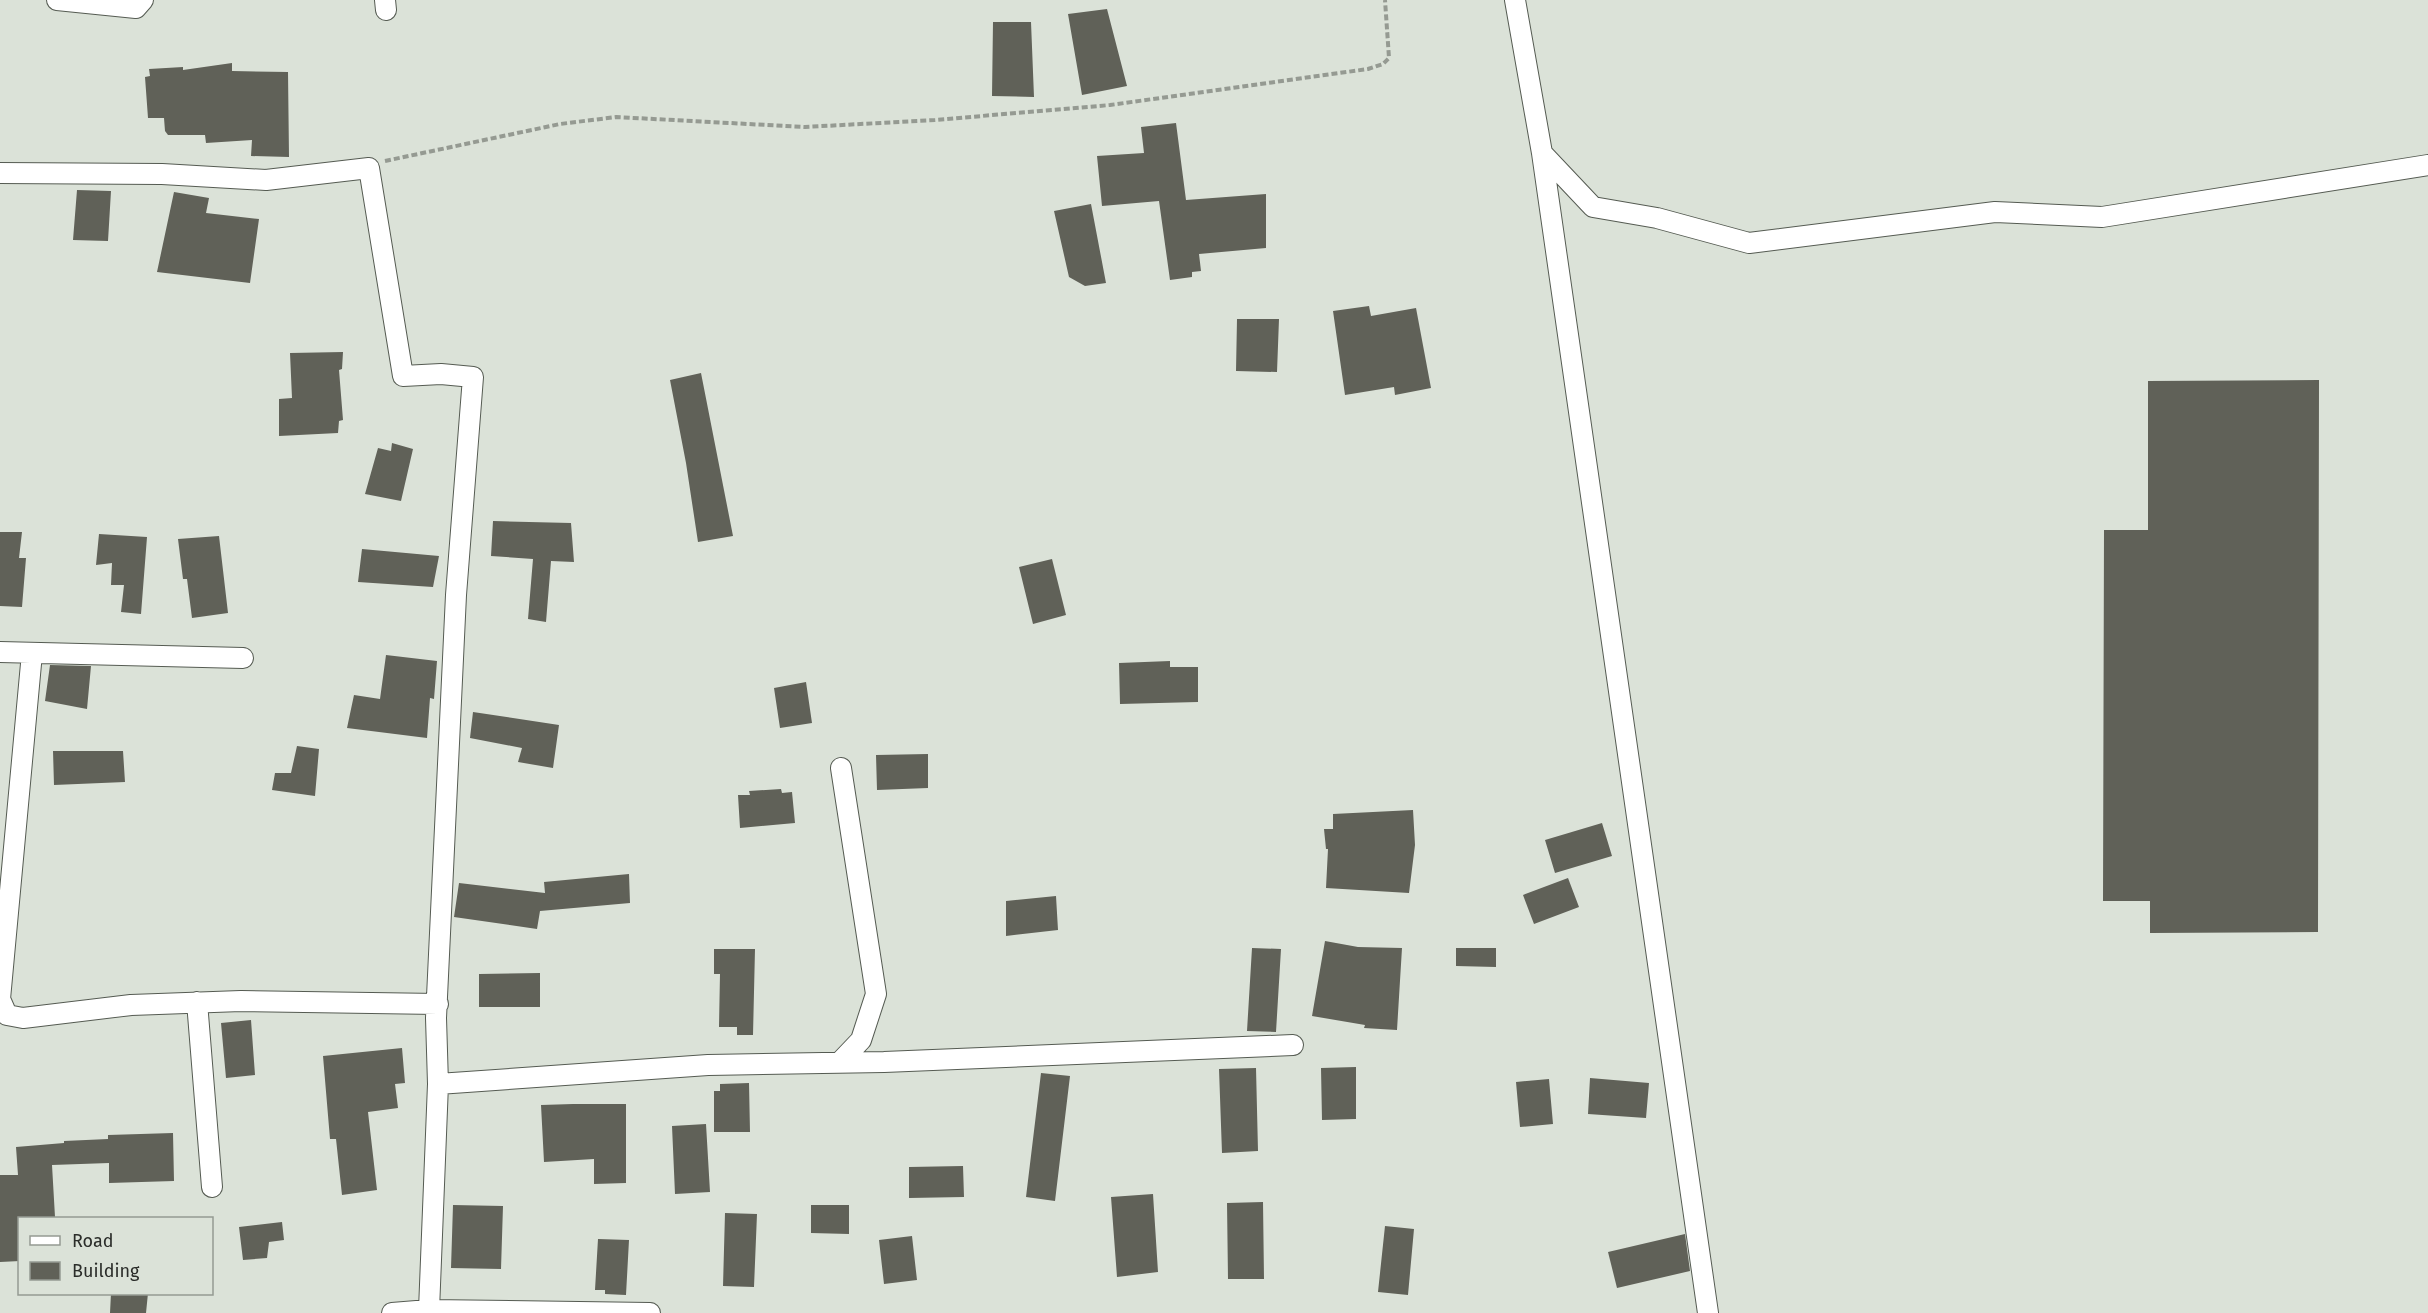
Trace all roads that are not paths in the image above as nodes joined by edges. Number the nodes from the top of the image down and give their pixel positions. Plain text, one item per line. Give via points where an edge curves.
1 (57, 0) edge
2 (143, 0) edge
3 (1515, 0) edge
4 (1542, 153) junction
5 (2428, 165) edge
6 (0, 173) edge
7 (0, 652) edge
8 (32, 653) junction
9 (243, 658) dead end
10 (841, 768) dead end
11 (197, 1002) junction
12 (438, 1004) junction
13 (1293, 1045) dead end
14 (840, 1062) junction
15 (438, 1084) junction
16 (212, 1187) dead end
17 (429, 1311) junction
18 (392, 1313) edge
19 (650, 1313) edge
20 (1708, 1313) edge

1 - 2 street via 128,8 136,8
3 - 4 street
4 - 5 street via 1593,207 1657,218 1749,243 1995,212 2102,217
4 - 20 street
6 - 12 street via 162,174 266,180 369,168 403,376 472,377 456,595
7 - 8 street
8 - 9 street
8 - 11 street via 0,999 7,1015 23,1018 131,1005
10 - 14 street via 876,994 861,1040
11 - 12 street
11 - 16 street
12 - 15 street
13 - 14 street
14 - 15 street via 708,1065
15 - 17 street
17 - 18 street
17 - 19 street

